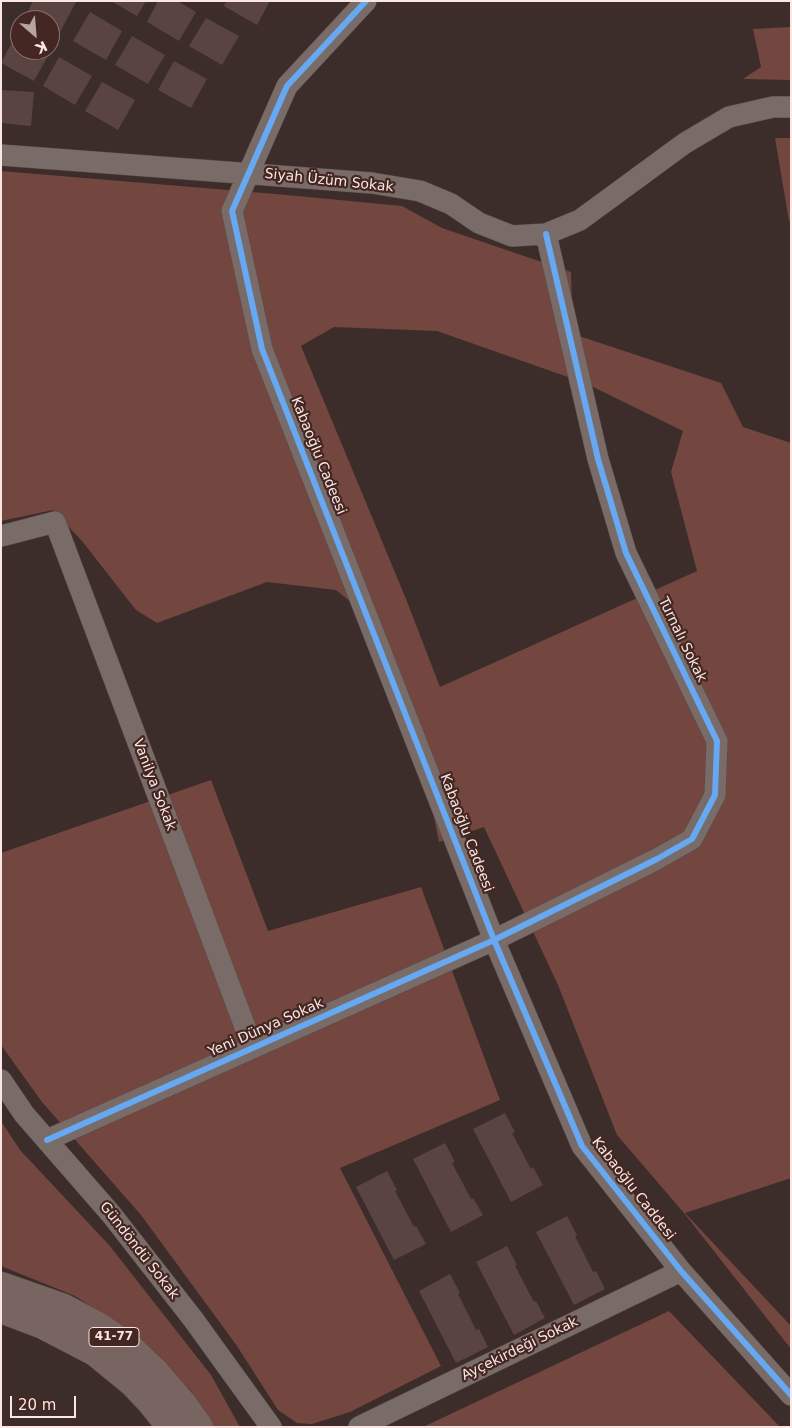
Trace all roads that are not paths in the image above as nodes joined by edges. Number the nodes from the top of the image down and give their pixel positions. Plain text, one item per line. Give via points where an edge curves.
1 (366, 1) edge
2 (791, 107) edge
3 (1, 154) edge
4 (248, 173) junction
5 (546, 234) junction
6 (1, 536) edge
7 (494, 940) junction
8 (253, 1048) junction
9 (1, 1080) edge
10 (47, 1140) junction
11 (681, 1271) junction
12 (1, 1286) edge
13 (1, 1309) edge
14 (791, 1396) edge
15 (171, 1427) edge
16 (199, 1427) edge
17 (271, 1427) edge
18 (359, 1427) edge

1 - 4 street, Kabaoğlu Cadeesi via 287,86
2 - 5 street, Siyah Üzüm Sokak via 774,107 729,117 684,143 580,220
3 - 4 street, Siyah Üzüm Sokak
4 - 5 street, Siyah Üzüm Sokak via 372,183 420,191 451,204 479,223 512,236
4 - 7 street, Kabaoğlu Cadeesi via 232,211 262,349
5 - 7 street, Turnalı Sokak via 598,459 626,553 718,741 715,795 692,839
6 - 8 street, Vanilya Sokak via 55,522
7 - 8 street, Yeni Dünya Sokak
7 - 11 street, Kabaoğlu Caddesi via 582,1146
8 - 10 street, Yeni Dünya Sokak
9 - 10 street, Gündöndü Sokak
10 - 17 street, Gündöndü Sokak via 111,1214 193,1319
11 - 14 street, Kabaoğlu Caddesi
11 - 18 street, Ayçekirdeği Sokak
12 - 16 highway, 41-77 via 64,1308 129,1347 181,1402
13 - 15 highway via 43,1325 95,1352 132,1383

